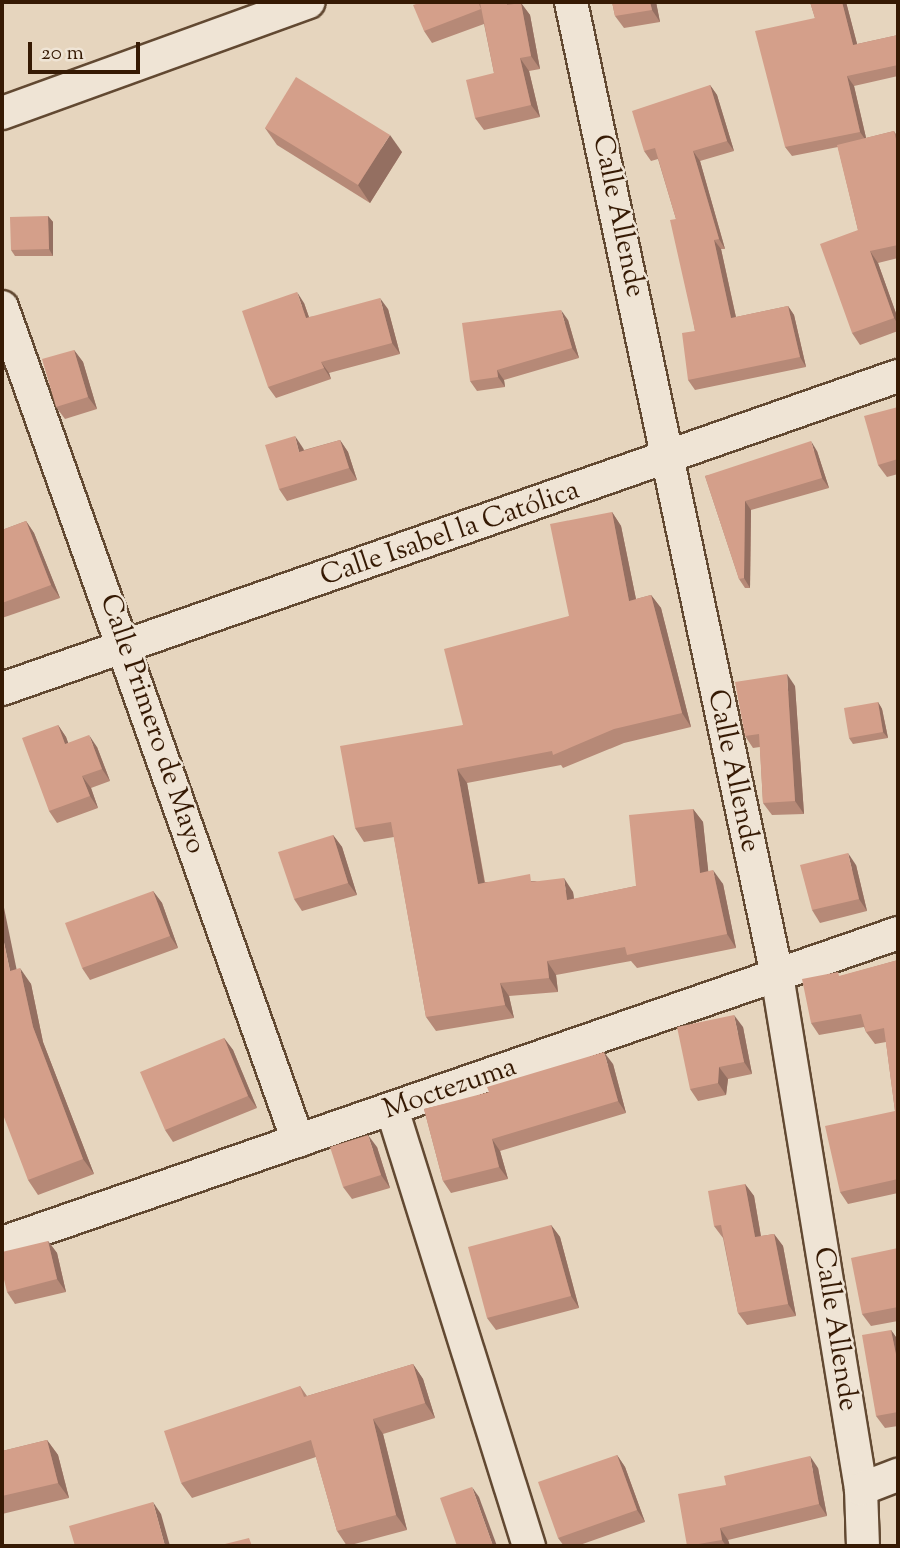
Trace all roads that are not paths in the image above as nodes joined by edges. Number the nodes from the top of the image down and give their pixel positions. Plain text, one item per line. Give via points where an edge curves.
1 (309, 2) edge
2 (571, 2) edge
3 (238, 13) edge
4 (2, 113) edge
5 (2, 307) edge
6 (898, 376) edge
7 (666, 458) junction
8 (126, 647) junction
9 (2, 690) edge
10 (898, 933) edge
11 (777, 975) junction
12 (392, 1109) junction
13 (298, 1141) junction
14 (2, 1243) edge
15 (898, 1475) edge
16 (861, 1489) junction
17 (528, 1546) edge
18 (863, 1546) edge

1 - 3 street
2 - 7 street, Calle Allende via 618,206
3 - 4 street
5 - 8 street, Calle Primero de Mayo
6 - 7 street, Calle Isabel la Católica
7 - 8 street, Calle Isabel la Católica
7 - 11 street, Calle Allende
8 - 9 street, Calle Isabel la Católica
8 - 13 street, Calle Primero de Mayo
10 - 11 street, Moctezuma
11 - 12 street, Moctezuma
11 - 16 street, Calle Allende
12 - 13 street, Moctezuma
12 - 17 street
13 - 14 street, Moctezuma
15 - 16 street
16 - 18 street, Calle Allende

